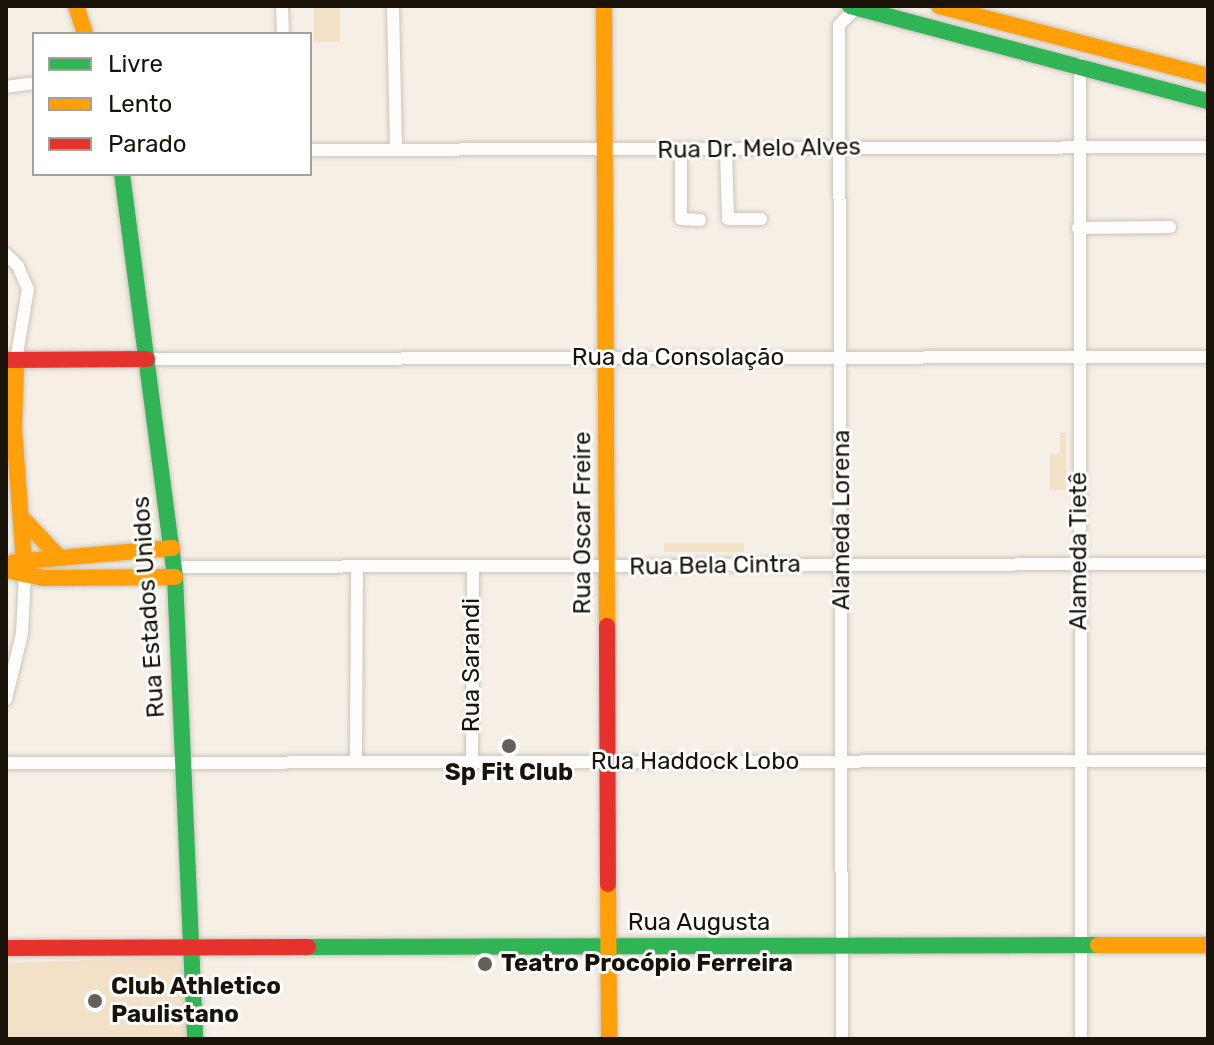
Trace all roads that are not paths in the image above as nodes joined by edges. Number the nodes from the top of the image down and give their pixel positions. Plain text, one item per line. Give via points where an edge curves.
1 (77, 6) edge
2 (282, 6) edge
3 (393, 6) edge
4 (604, 6) edge
5 (939, 6) edge
6 (853, 7) edge
7 (84, 32) edge
8 (283, 32) edge
9 (1080, 64) junction
10 (1208, 76) edge
11 (32, 83) edge
12 (6, 87) edge
13 (1208, 101) edge
14 (842, 147) junction
15 (1078, 147) junction
16 (1208, 147) edge
17 (605, 149) junction
18 (312, 150) edge
19 (396, 150) junction
20 (681, 151) junction
21 (726, 151) junction
22 (122, 176) edge
23 (761, 219) dead end
24 (700, 220) dead end
25 (1170, 227) dead end
26 (1078, 228) junction
27 (6, 254) edge
28 (841, 357) junction
29 (1078, 357) junction
30 (1208, 357) edge
31 (605, 358) junction
32 (147, 359) junction
33 (11, 360) edge
34 (8, 419) edge
35 (22, 518) junction
36 (172, 548) junction
37 (57, 555) junction
38 (6, 563) edge
39 (842, 564) junction
40 (1079, 564) junction
41 (1208, 564) edge
42 (473, 567) junction
43 (607, 567) junction
44 (25, 568) junction
45 (357, 568) junction
46 (6, 570) edge
47 (175, 572) junction
48 (6, 699) edge
49 (843, 761) junction
50 (1079, 761) junction
51 (1208, 761) edge
52 (356, 762) junction
53 (608, 762) junction
54 (6, 763) edge
55 (472, 764) junction
56 (183, 765) junction
57 (1208, 945) edge
58 (842, 946) junction
59 (1080, 946) junction
60 (608, 947) junction
61 (6, 948) edge
62 (189, 948) junction
63 (195, 1039) edge
64 (609, 1039) edge
65 (842, 1039) edge
66 (1081, 1039) edge

1 - 7 main road
2 - 8 street
3 - 19 street
4 - 17 main road, Rua Oscar Freire
5 - 10 main road
6 - 9 main road
6 - 14 street, Alameda Lorena via 839,25
9 - 13 main road
9 - 15 street, Alameda Tietê
11 - 12 street
14 - 15 street, Rua Dr. Melo Alves
14 - 21 street, Rua Dr. Melo Alves
14 - 28 street, Alameda Lorena
15 - 16 street, Rua Dr. Melo Alves
15 - 26 street, Alameda Tietê
17 - 19 street, Rua Dr. Melo Alves
17 - 20 street, Rua Dr. Melo Alves
17 - 31 main road, Rua Oscar Freire
18 - 19 street, Rua Dr. Melo Alves
20 - 21 street, Rua Dr. Melo Alves
20 - 24 street via 681,219
21 - 23 street via 728,219
22 - 32 main road, Rua Estados Unidos
25 - 26 street
26 - 29 street, Alameda Tietê
27 - 33 street via 28,289
28 - 29 street, Rua da Consolação
28 - 31 street, Rua da Consolação
28 - 39 street, Alameda Lorena
29 - 30 street, Rua da Consolação
29 - 40 street, Alameda Tietê
31 - 32 street, Rua da Consolação
31 - 43 main road, Rua Oscar Freire
32 - 33 main road
32 - 36 main road, Rua Estados Unidos
33 - 34 main road
34 - 35 main road
35 - 37 main road
35 - 44 main road
36 - 37 main road
36 - 47 main road, Rua Estados Unidos
37 - 44 main road
38 - 44 main road
39 - 40 street, Rua Bela Cintra
39 - 43 street, Rua Bela Cintra
39 - 49 street, Alameda Lorena
40 - 41 street, Rua Bela Cintra
40 - 50 street, Alameda Tietê
42 - 43 street, Rua Bela Cintra
42 - 45 street, Rua Bela Cintra
42 - 55 street, Rua Sarandi
43 - 53 main road, Rua Oscar Freire
44 - 46 main road
44 - 47 main road
44 - 48 street via 22,634
45 - 47 street, Rua Bela Cintra
45 - 52 street
47 - 56 main road, Rua Estados Unidos
49 - 50 street, Rua Haddock Lobo
49 - 53 street, Rua Haddock Lobo
49 - 58 street, Alameda Lorena
50 - 51 street, Rua Haddock Lobo
50 - 59 street, Alameda Tietê
52 - 55 street, Rua Haddock Lobo
52 - 56 street, Rua Haddock Lobo
53 - 55 street, Rua Haddock Lobo
53 - 60 main road, Rua Oscar Freire
54 - 56 street, Rua Haddock Lobo
56 - 62 main road, Rua Estados Unidos
57 - 59 main road, Rua Augusta
58 - 59 main road, Rua Augusta
58 - 60 main road, Rua Augusta
58 - 65 street, Alameda Lorena
59 - 66 street, Alameda Tietê
60 - 62 main road, Rua Augusta
60 - 64 main road, Rua Oscar Freire
61 - 62 main road, Rua Augusta
62 - 63 main road, Rua Estados Unidos

